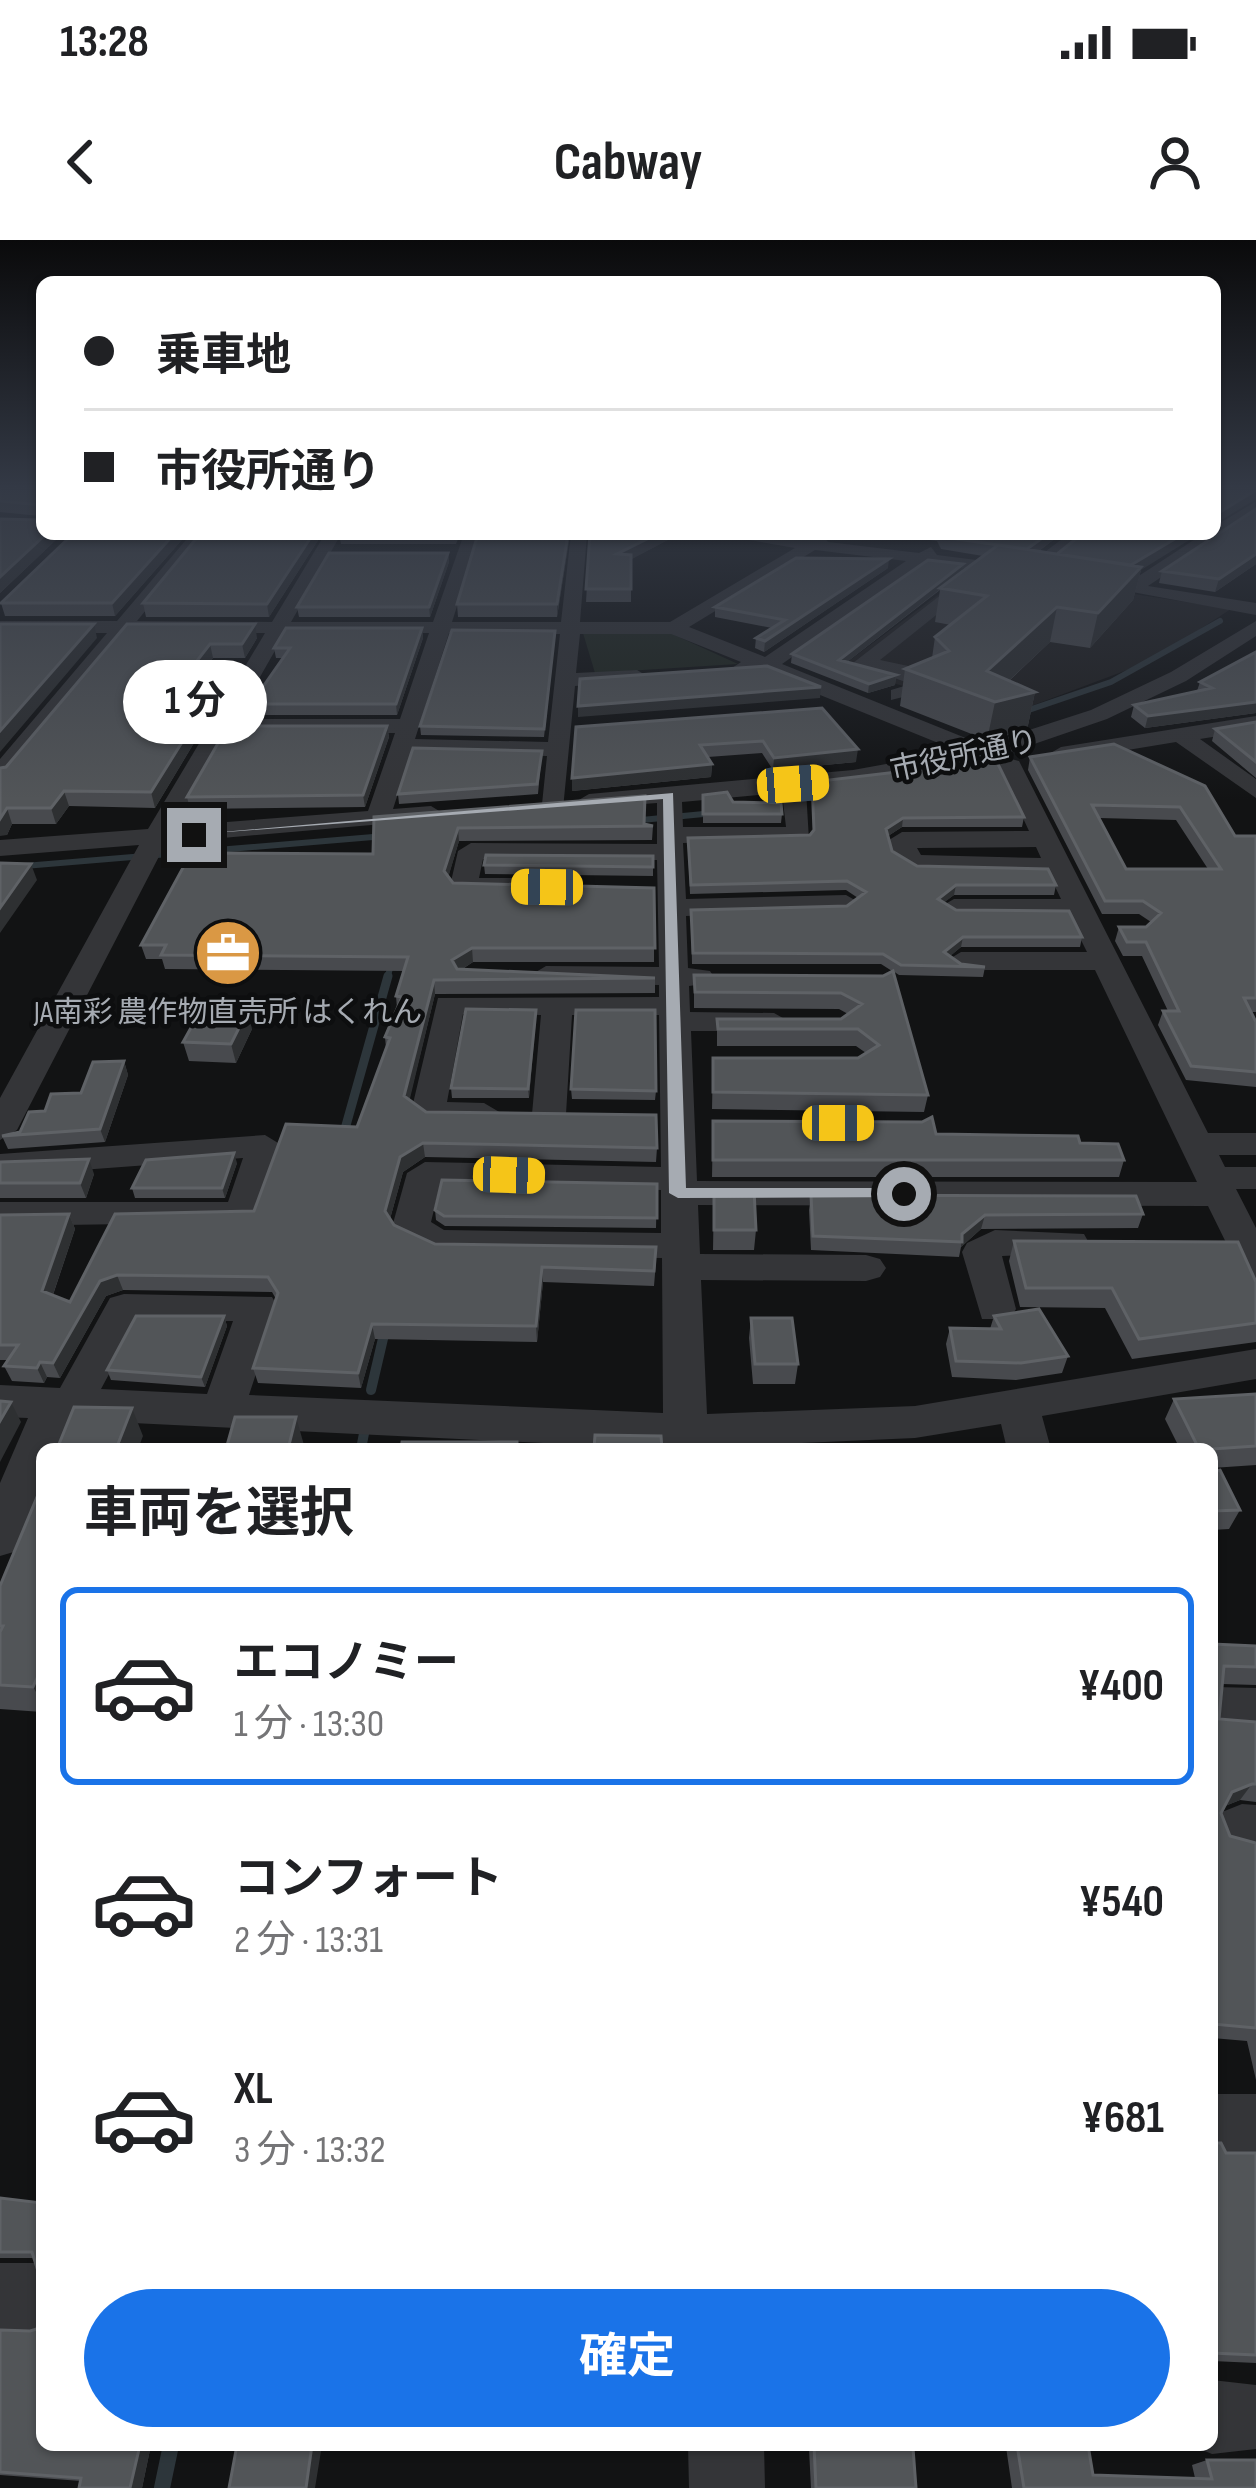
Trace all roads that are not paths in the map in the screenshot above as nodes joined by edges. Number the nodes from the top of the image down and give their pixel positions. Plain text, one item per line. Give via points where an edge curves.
1 (154, 590) edge
2 (304, 590) edge
3 (452, 590) edge
4 (575, 590) edge
5 (739, 590) edge
6 (876, 590) edge
7 (957, 590) edge
8 (1140, 590) edge
9 (1256, 609) edge
10 (0, 627) edge
11 (123, 627) junction
12 (1256, 627) edge
13 (278, 628) junction
14 (438, 628) junction
15 (573, 628) junction
16 (674, 628) junction
17 (764, 667) junction
18 (706, 671) edge
19 (668, 674) edge
20 (569, 680) junction
21 (865, 706) junction
22 (802, 711) edge
23 (1256, 722) edge
24 (220, 726) junction
25 (564, 729) junction
26 (1181, 735) junction
27 (404, 736) junction
28 (996, 757) junction
29 (673, 765) edge
30 (0, 774) edge
31 (793, 784) junction
32 (1256, 791) edge
33 (446, 813) edge
34 (378, 818) junction
35 (0, 848) edge
36 (150, 850) junction
37 (670, 858) junction
38 (533, 887) edge
39 (846, 903) edge
40 (954, 907) edge
41 (1099, 932) junction
42 (958, 950) edge
43 (472, 975) edge
44 (742, 977) edge
45 (673, 1001) junction
46 (556, 1006) junction
47 (815, 1022) edge
48 (674, 1060) junction
49 (720, 1060) edge
50 (549, 1114) junction
51 (592, 1114) edge
52 (634, 1114) edge
53 (676, 1119) junction
54 (720, 1123) edge
55 (0, 1130) edge
56 (1196, 1144) junction
57 (1256, 1144) edge
58 (0, 1165) edge
59 (1256, 1178) edge
60 (677, 1186) junction
61 (1216, 1186) junction
62 (0, 1214) edge
63 (1114, 1243) edge
64 (1202, 1244) edge
65 (678, 1256) junction
66 (1251, 1256) edge
67 (866, 1268) dead end
68 (996, 1309) dead end
69 (1256, 1364) edge
70 (0, 1401) edge
71 (64, 1404) junction
72 (223, 1411) junction
73 (1023, 1428) edge
74 (686, 1441) edge
75 (45, 1443) edge
76 (36, 1462) edge
77 (0, 1537) edge
78 (1218, 2127) edge
79 (1256, 2127) edge
80 (0, 2298) edge
81 (36, 2298) edge
82 (726, 2451) edge
83 (727, 2488) edge

1 - 11 street
2 - 13 street
3 - 14 street
4 - 15 street
5 - 16 street
6 - 17 street
7 - 21 street via 863,663 906,671 928,685
8 - 9 street
10 - 11 street
11 - 13 street
11 - 30 street
12 - 28 street, 市役所通り via 1202,664
13 - 14 street
13 - 24 street via 246,700
14 - 15 street
14 - 27 street
15 - 16 street
15 - 20 street
16 - 17 street
17 - 18 street
17 - 21 street
19 - 20 street
20 - 25 street
21 - 22 street
21 - 28 street
23 - 26 street
24 - 27 street
24 - 36 street
25 - 27 street
25 - 37 street, 市役所通り via 543,805
26 - 28 street
26 - 32 street
27 - 34 street via 399,784
28 - 31 street, 市役所通り
28 - 41 street
29 - 37 street
31 - 37 street, 市役所通り
31 - 37 street via 800,835
33 - 34 street
34 - 36 street
35 - 36 street
36 - 55 street
37 - 38 street via 471,850 464,886
37 - 39 street
37 - 45 street
40 - 41 street
41 - 42 street
41 - 56 street
43 - 45 street
44 - 45 street
45 - 46 street
45 - 47 street
45 - 48 street
46 - 50 street
46 - 50 street via 449,1005 428,1112
48 - 49 street
48 - 53 street
50 - 51 street
52 - 53 street
53 - 54 street
53 - 60 street
56 - 57 street
56 - 61 street
58 - 62 street via 265,1146 242,1214
59 - 61 street
60 - 61 street
60 - 65 street
60 - 65 street via 424,1173 411,1227 436,1242
61 - 66 street
63 - 68 street via 995,1243 981,1252
64 - 66 street
65 - 67 street
65 - 74 street
69 - 73 street
70 - 71 street
71 - 72 street
71 - 72 street via 124,1308 258,1307
71 - 75 street
72 - 74 street via 540,1420
73 - 74 street via 851,1428
76 - 77 street
78 - 79 street
80 - 81 street
82 - 83 street

